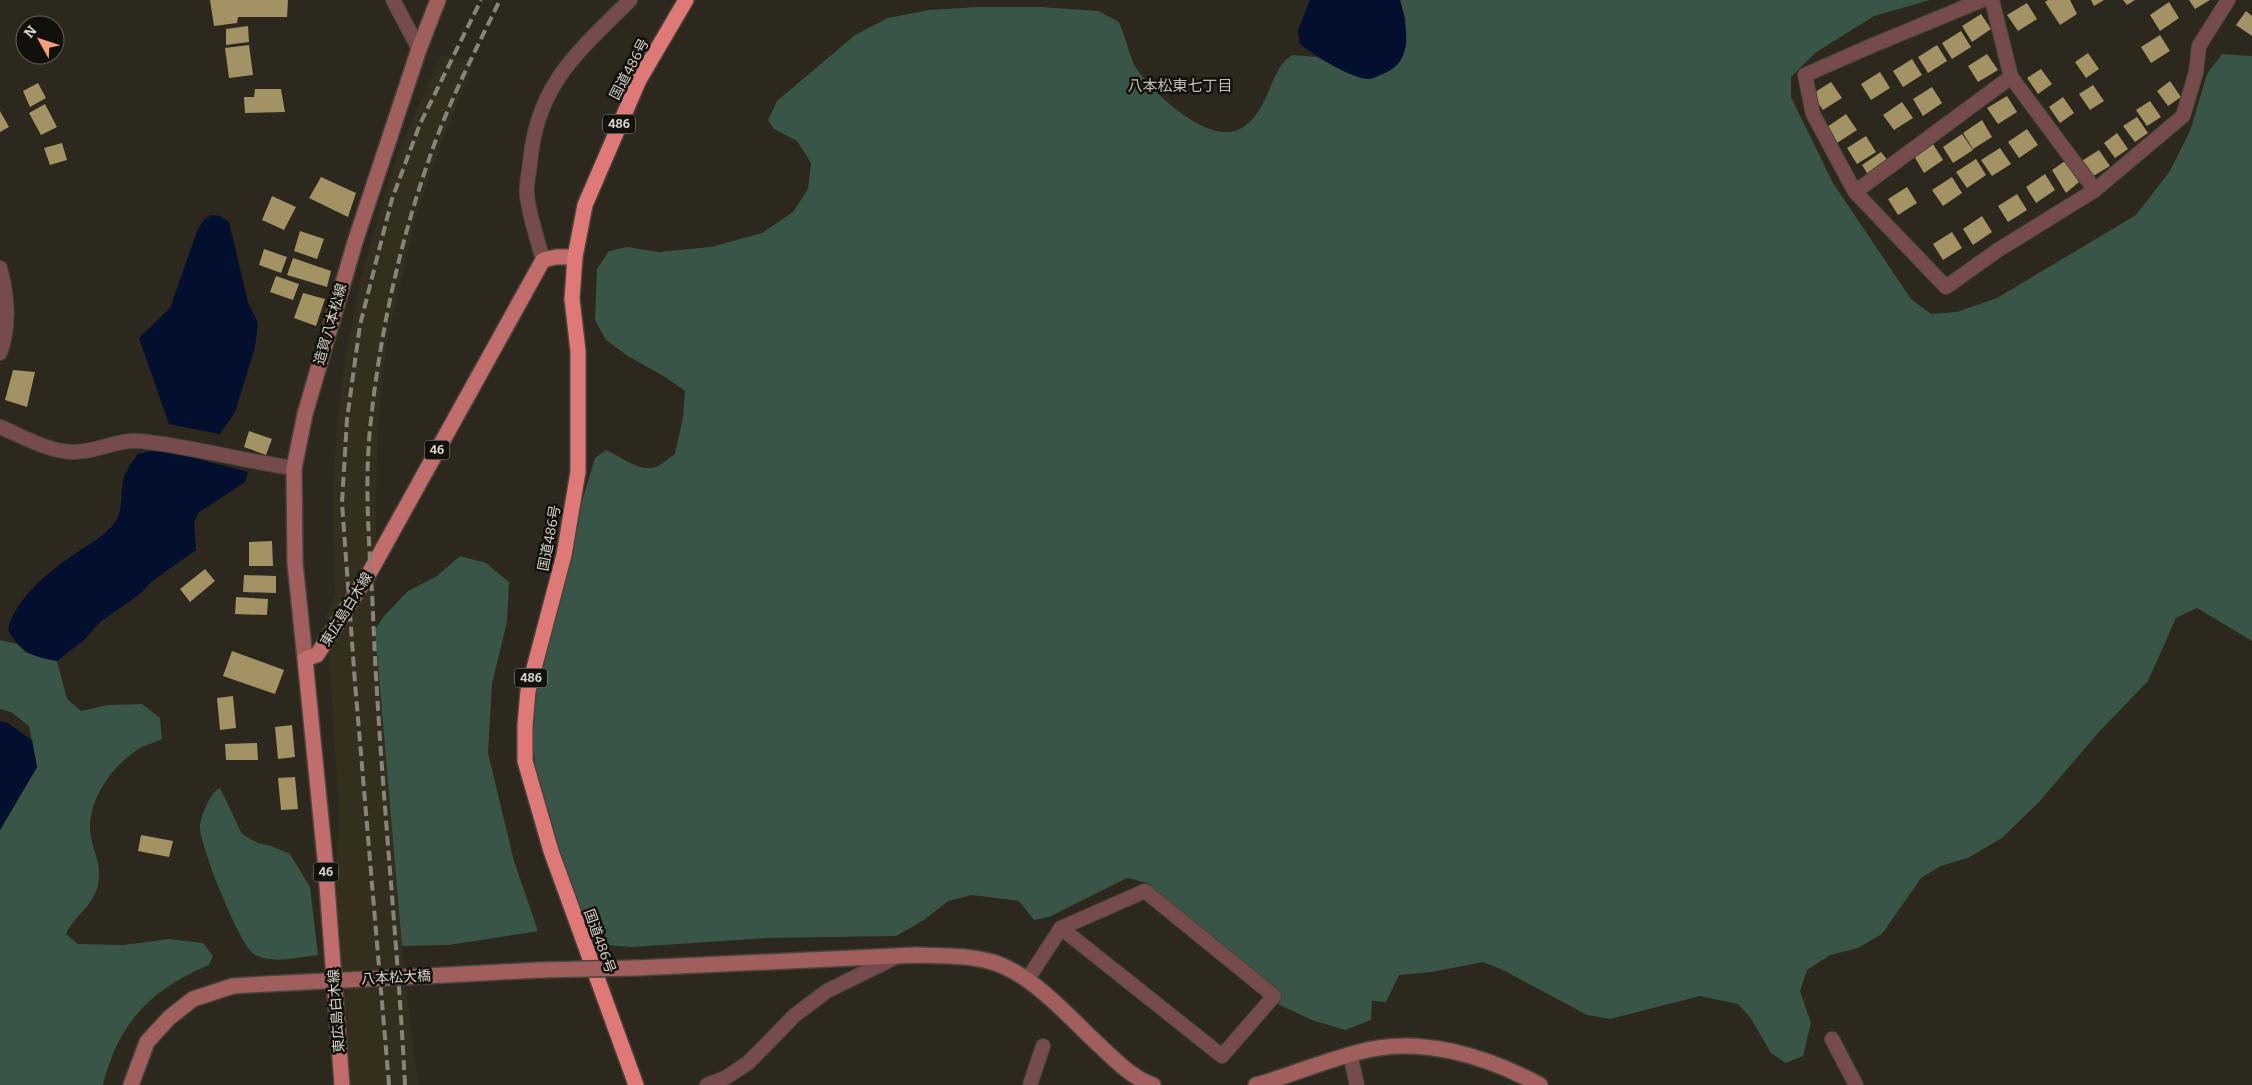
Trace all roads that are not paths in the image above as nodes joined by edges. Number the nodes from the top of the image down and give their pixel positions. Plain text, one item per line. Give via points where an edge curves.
1 (393, 0) edge
2 (438, 0) edge
3 (630, 0) edge
4 (686, 0) edge
5 (1982, 0) edge
6 (1992, 0) edge
7 (2228, 0) edge
8 (419, 49) junction
9 (2011, 77) junction
10 (2094, 190) junction
11 (1855, 192) junction
12 (575, 257) junction
13 (543, 260) junction
14 (0, 268) edge
15 (0, 352) edge
16 (0, 426) edge
17 (294, 468) junction
18 (305, 659) junction
19 (1061, 928) junction
20 (896, 957) junction
21 (1027, 980) junction
22 (1832, 1039) dead end
23 (1043, 1046) dead end
24 (1350, 1054) junction
25 (131, 1085) edge
26 (342, 1085) edge
27 (636, 1085) edge
28 (707, 1085) edge
29 (1030, 1085) edge
30 (1153, 1085) edge
31 (1256, 1085) edge
32 (1357, 1085) edge
33 (1540, 1085) edge
34 (1856, 1085) edge

1 - 8 street
2 - 8 street, 造賀八本松線
3 - 13 street via 556,78 540,112 531,147 527,194
4 - 12 highway, 国道486号 / 486 via 639,80 605,154 585,205
5 - 11 street via 1804,75 1813,114
6 - 9 street
7 - 10 street via 2199,46 2196,72 2183,116
8 - 17 street, 造賀八本松線 via 329,325
9 - 10 street
9 - 11 street
10 - 11 street via 1946,287
12 - 13 main road
12 - 27 highway, 国道486号 / 486 via 572,298 578,351 578,472 564,555 528,691 525,761 551,851
13 - 18 main road, 東広島白木線 / 46 via 371,570 317,655
14 - 15 street via 6,326
16 - 17 street via 50,447 72,452 132,441 169,444
17 - 18 street, 造賀八本松線 via 295,563
18 - 26 main road, 東広島白木線 / 46
19 - 19 street via 1145,891 1274,996 1222,1056
19 - 21 street
20 - 21 street, 八本松大橋 via 954,956 994,963
20 - 25 street, 八本松大橋, bridge via 539,970 233,986 193,999 169,1018 147,1042
20 - 28 street via 827,991 795,1015 748,1062 725,1078
21 - 30 street, 八本松大橋 via 1121,1066
22 - 34 street
23 - 29 street
24 - 31 street
24 - 32 street
24 - 33 street via 1398,1047 1437,1048 1514,1071

